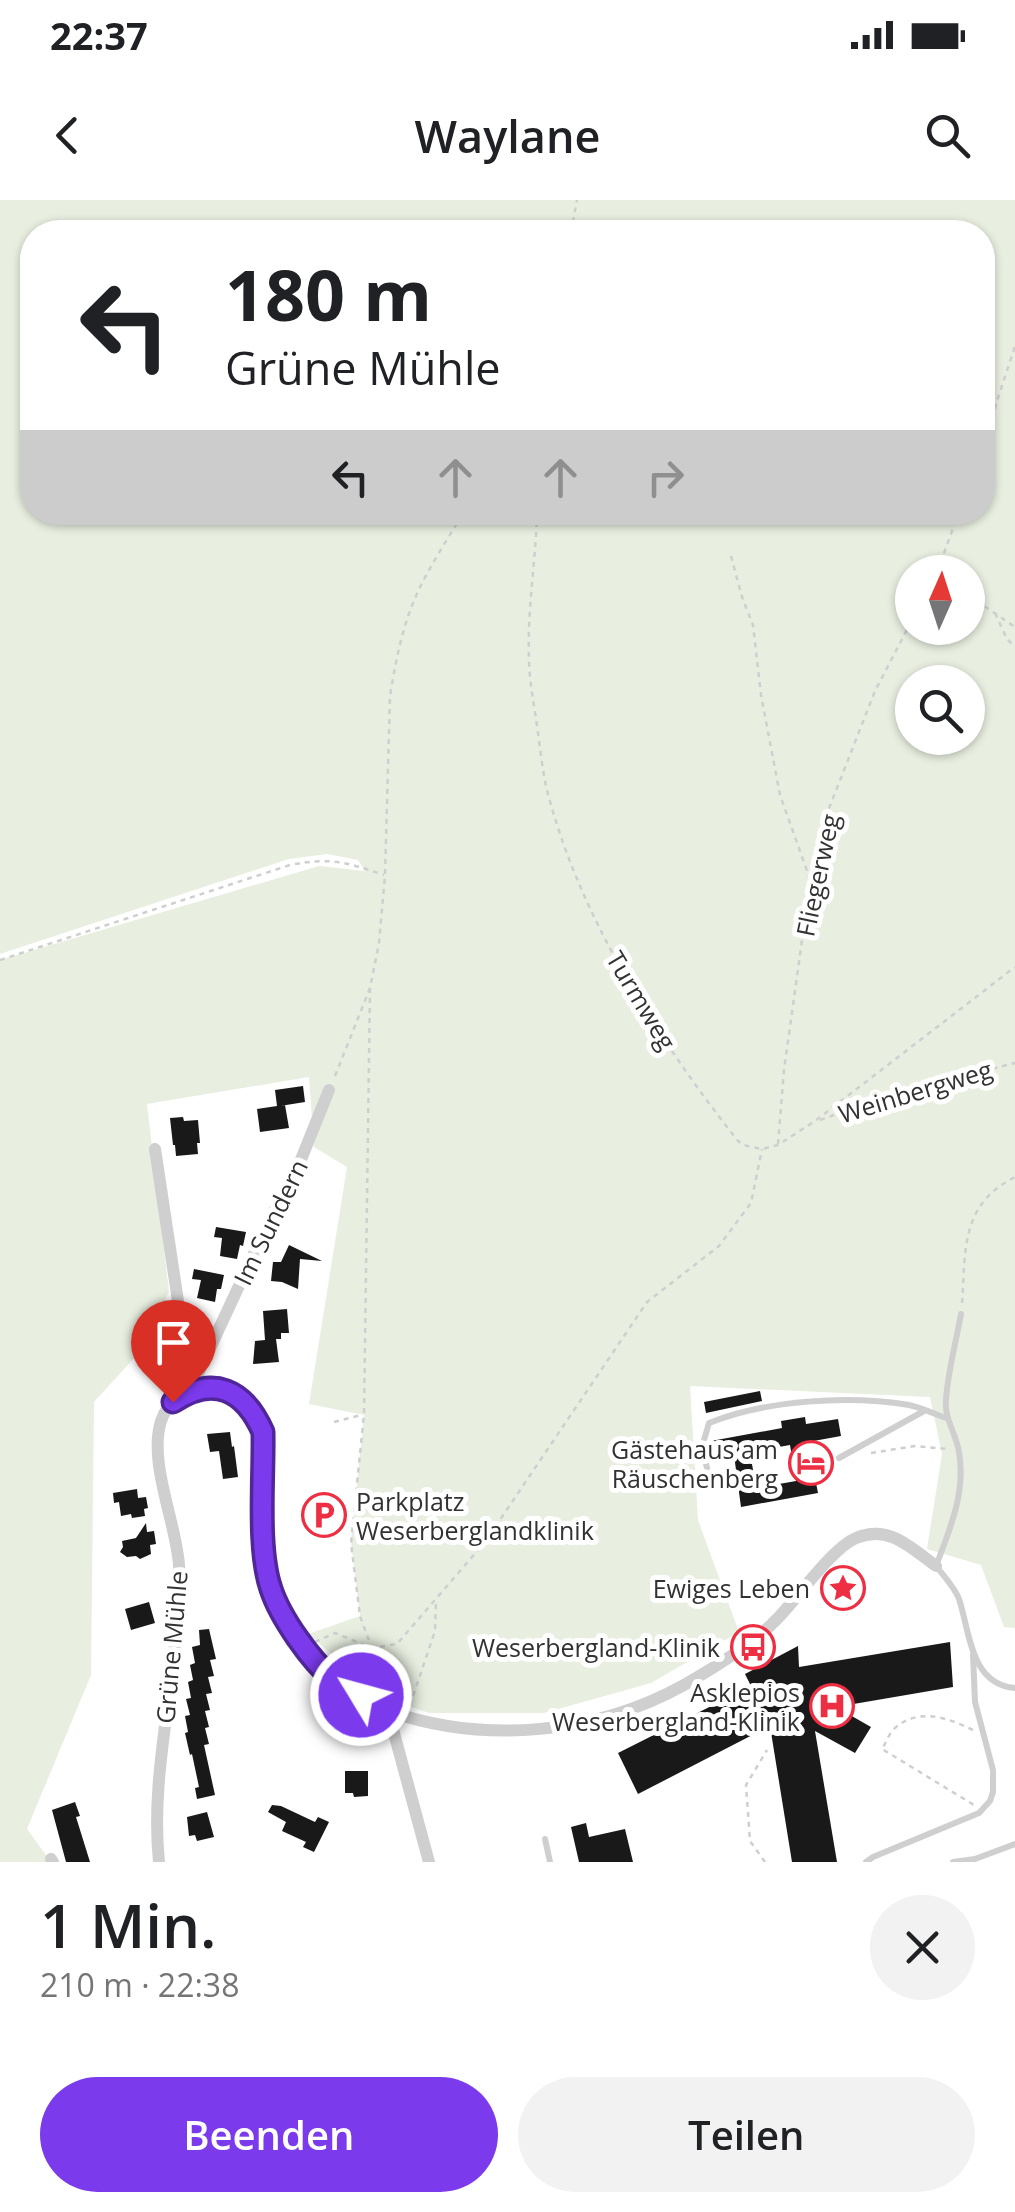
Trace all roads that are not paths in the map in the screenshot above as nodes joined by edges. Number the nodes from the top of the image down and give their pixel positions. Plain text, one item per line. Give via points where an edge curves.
1 (329, 1090) road end
2 (155, 1149) dead end
3 (961, 1314) road end
4 (191, 1390) junction
5 (924, 1410) junction
6 (946, 1418) junction
7 (839, 1458) road end
8 (711, 1485) dead end
9 (936, 1566) junction
10 (973, 1652) junction
11 (1015, 1688) edge
12 (388, 1711) junction
13 (544, 1840) dead end
14 (1015, 1844) edge
15 (159, 1862) edge
16 (429, 1862) edge
17 (550, 1862) edge
18 (866, 1862) edge
19 (952, 1862) edge

1 - 4 street, Im Sundern
2 - 4 street
3 - 6 lane
4 - 12 street via 222,1388 258,1420 271,1589 304,1647 334,1679
4 - 15 street, Grüne Mühle via 161,1421 158,1454 180,1592 157,1797
5 - 6 lane
5 - 7 lane
5 - 8 lane via 850,1401 776,1404 728,1415 709,1423 702,1448
6 - 9 lane via 959,1450 960,1485
9 - 10 lane via 958,1596
9 - 12 street via 896,1536 854,1538 759,1634 684,1685 601,1718 546,1730 496,1731
10 - 11 lane via 991,1678
10 - 18 lane via 975,1702 993,1770 990,1801
12 - 16 street
13 - 17 lane
14 - 19 lane

